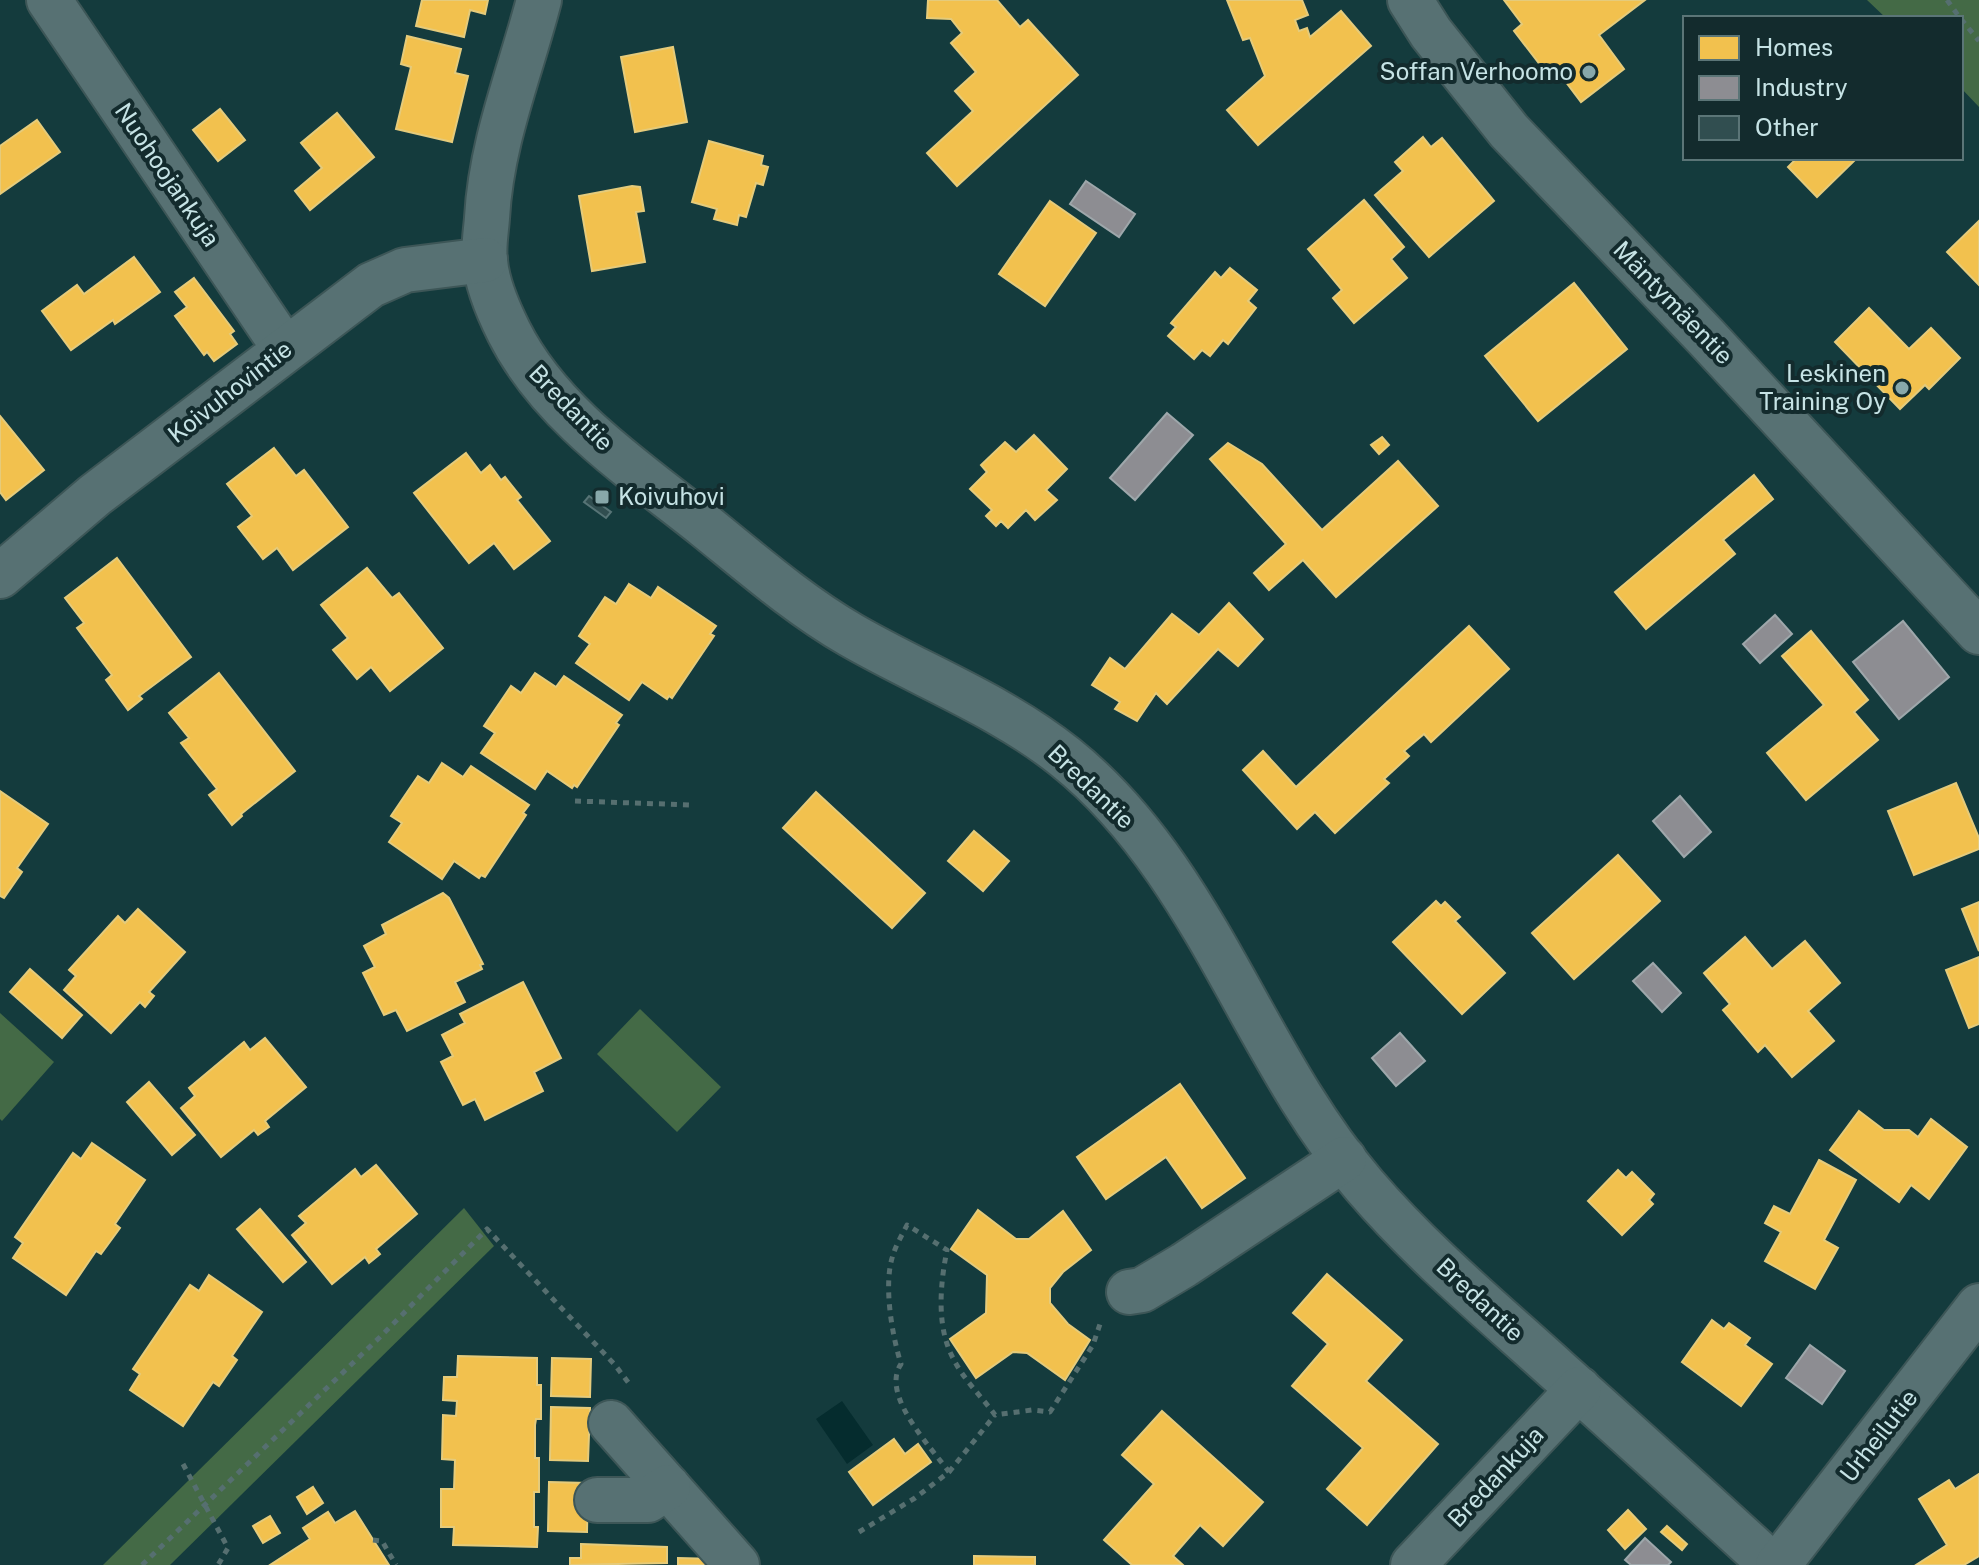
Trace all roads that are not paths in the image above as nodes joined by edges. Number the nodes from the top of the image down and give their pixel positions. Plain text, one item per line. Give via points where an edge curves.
1 (49, 0) edge
2 (539, 0) edge
3 (1410, 0) edge
4 (485, 260) junction
5 (285, 349) junction
6 (0, 576) edge
7 (1979, 632) edge
8 (1344, 1159) junction
9 (1129, 1292) dead end
10 (1979, 1306) edge
11 (1579, 1389) junction
12 (625, 1410) road end
13 (668, 1487) junction
14 (597, 1500) dead end
15 (737, 1565) edge
16 (1413, 1565) edge
17 (1775, 1565) edge

1 - 5 street, Nuohoojankuja
2 - 4 street, Bredantie via 497,136
3 - 7 street, Mäntymäentie via 1509,131
4 - 5 street, Koivuhovintie via 420,267 382,280
4 - 8 street, Bredantie via 492,293 523,358 591,433 778,585 848,634 1008,718 1066,758 1113,803 1185,899 1306,1105
5 - 6 street, Koivuhovintie via 95,495
8 - 9 street via 1184,1265
8 - 11 street, Bredantie via 1463,1286
10 - 17 street, Urheilutie
11 - 16 street, Bredankuja
11 - 17 street, Bredantie
12 - 13 street
13 - 14 street via 648,1500
13 - 15 street

